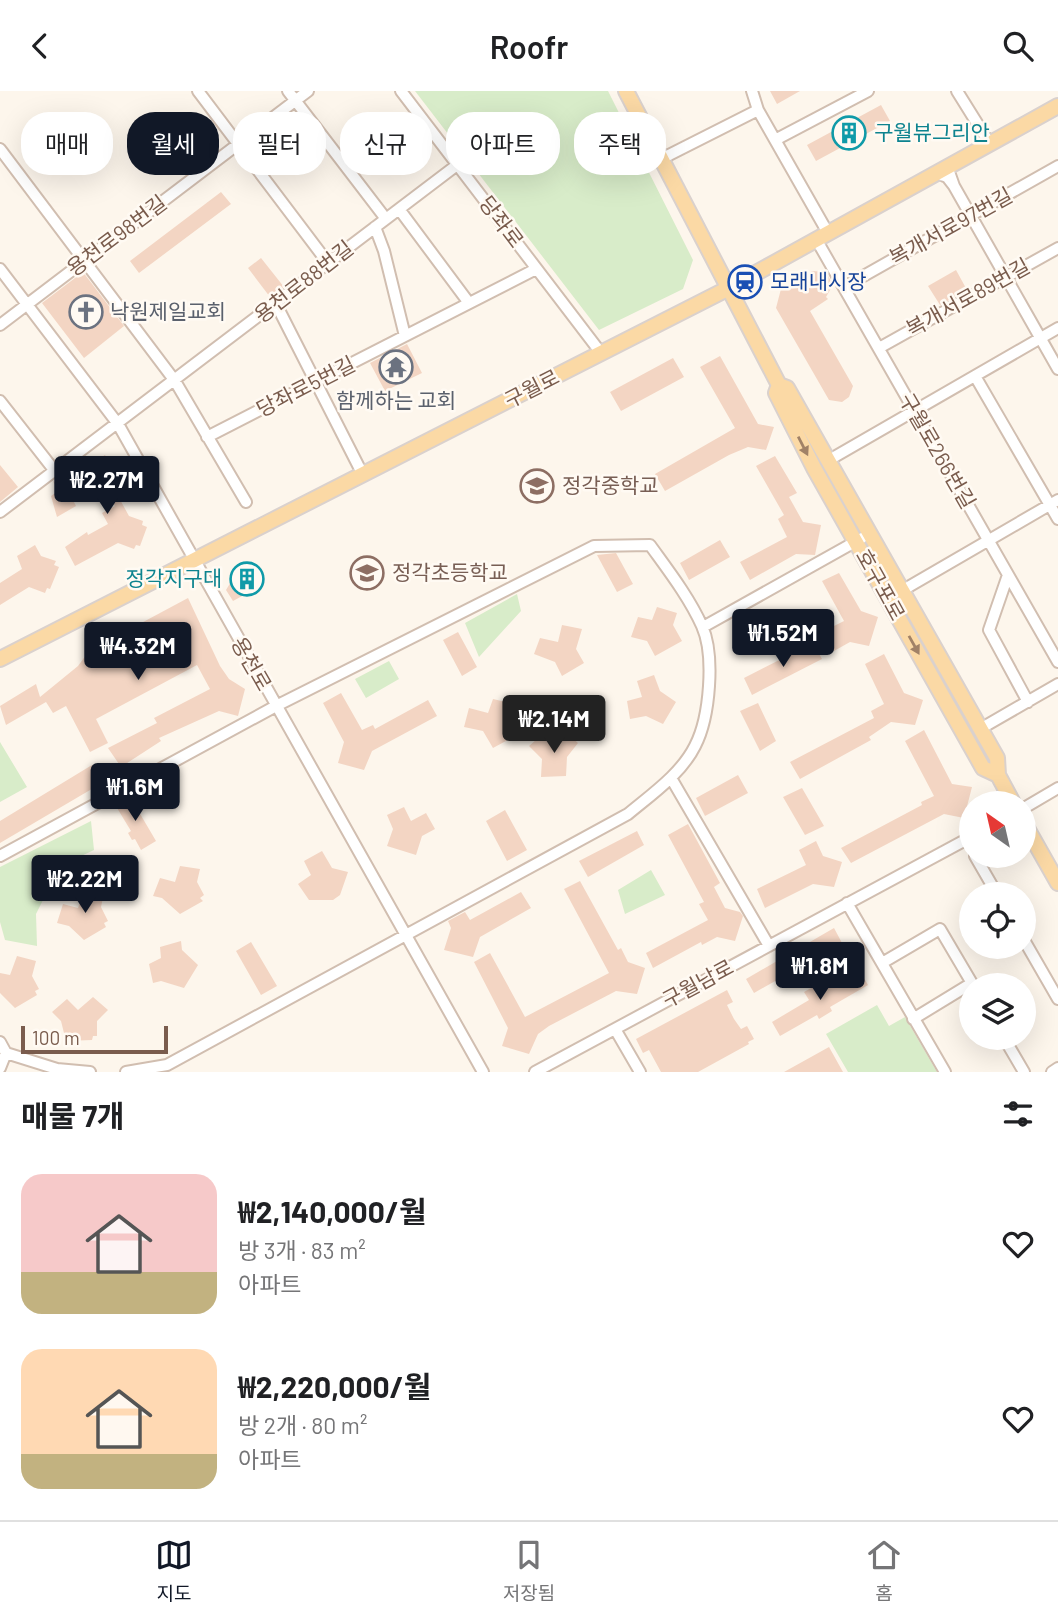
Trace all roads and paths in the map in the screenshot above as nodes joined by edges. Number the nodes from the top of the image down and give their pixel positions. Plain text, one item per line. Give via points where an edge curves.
1 (198, 91) edge
2 (308, 91) edge
3 (401, 91) edge
4 (626, 91) edge
5 (752, 91) edge
6 (868, 91) edge
7 (957, 91) edge
8 (292, 96) edge
9 (1058, 106) edge
10 (758, 110) junction
11 (274, 112) edge
12 (637, 112) edge
13 (1058, 114) edge
14 (1040, 116) junction
15 (233, 137) edge
16 (775, 140) junction
17 (990, 143) junction
18 (233, 148) edge
19 (0, 150) edge
20 (446, 150) edge
21 (666, 156) edge
22 (950, 165) junction
23 (1058, 166) edge
24 (666, 169) edge
25 (446, 173) edge
26 (937, 173) junction
27 (261, 175) edge
28 (465, 175) edge
29 (954, 186) junction
30 (399, 209) junction
31 (971, 216) junction
32 (386, 219) junction
33 (375, 227) junction
34 (822, 236) junction
35 (1058, 248) edge
36 (84, 260) junction
37 (328, 263) junction
38 (0, 269) edge
39 (536, 269) junction
40 (1006, 277) junction
41 (844, 287) junction
42 (727, 289) junction
43 (469, 303) junction
44 (27, 304) junction
45 (276, 304) junction
46 (0, 325) edge
47 (1058, 328) edge
48 (405, 336) junction
49 (1041, 338) junction
50 (879, 348) junction
51 (601, 353) junction
52 (1058, 369) edge
53 (975, 376) junction
54 (175, 381) junction
55 (316, 382) junction
56 (779, 385) junction
57 (0, 401) edge
58 (915, 411) junction
59 (118, 424) junction
60 (206, 437) junction
61 (829, 460) junction
62 (54, 470) junction
63 (363, 475) junction
64 (246, 502) dead end
65 (1054, 503) edge
66 (0, 512) edge
67 (1058, 519) edge
68 (870, 533) junction
69 (855, 541) junction
70 (989, 541) junction
71 (193, 563) junction
72 (1008, 575) junction
73 (903, 590) junction
74 (703, 627) junction
75 (0, 659) edge
76 (1058, 662) edge
77 (1058, 684) edge
78 (1028, 702) junction
79 (276, 706) junction
80 (980, 729) junction
81 (998, 775) junction
82 (671, 778) junction
83 (1058, 788) edge
84 (1007, 791) edge
85 (1036, 801) edge
86 (1036, 844) edge
87 (959, 847) edge
88 (0, 856) edge
89 (1058, 883) edge
90 (847, 904) junction
91 (405, 936) junction
92 (769, 946) junction
93 (1035, 959) edge
94 (882, 963) junction
95 (966, 973) edge
96 (959, 992) edge
97 (1058, 999) edge
98 (913, 1019) junction
99 (615, 1029) junction
100 (0, 1042) edge
101 (1011, 1050) edge
102 (6, 1053) junction
103 (0, 1068) edge
104 (1058, 1069) edge
105 (90, 1072) edge
106 (126, 1072) edge
107 (483, 1072) edge
108 (535, 1072) edge
109 (640, 1072) edge
110 (945, 1072) edge
111 (1024, 1072) edge
112 (1052, 1072) edge

1 - 15 street
2 - 8 street, 용천로98번길
3 - 20 street, 당좌로
4 - 12 main road, 호구포로
5 - 10 street, 구월로266번길
6 - 16 street
7 - 17 street
8 - 11 street, 용천로98번길
8 - 32 street
9 - 14 main road, 구월로
10 - 16 street, 구월로266번길
10 - 21 street
13 - 14 street
14 - 17 main road, 구월로
16 - 34 street, 구월로266번길
17 - 22 main road, 구월로
18 - 36 street, 용천로98번길
19 - 36 street
22 - 26 main road, 구월로
22 - 29 street
23 - 31 street, 복개서로97번길
24 - 42 main road, 호구포로
25 - 30 street, 용천로88번길
26 - 29 street
26 - 34 main road, 구월로
27 - 37 street
28 - 39 street, 당좌로
29 - 31 street
30 - 32 street, 용천로88번길
30 - 43 street
31 - 40 street
31 - 41 street, 복개서로97번길
32 - 33 street, 용천로88번길
33 - 37 street, 용천로88번길
33 - 48 street
34 - 41 street, 구월로266번길
34 - 42 main road, 구월로
35 - 40 street, 복개서로89번길
36 - 44 street, 용천로98번길
36 - 54 street
37 - 45 street, 용천로88번길
38 - 44 street, 용천로
39 - 43 street, 당좌로5번길
39 - 51 street, 당좌로
40 - 49 street
40 - 50 street, 복개서로89번길
41 - 50 street, 구월로266번길
42 - 51 main road, 구월로
42 - 56 main road, 호구포로
43 - 48 street, 당좌로5번길
44 - 46 street, 용천로98번길
44 - 59 street, 용천로
45 - 54 street, 용천로88번길
45 - 55 street
47 - 49 street
48 - 55 street, 당좌로5번길
49 - 52 street
49 - 53 street
50 - 58 street, 구월로266번길
51 - 63 main road, 구월로
53 - 58 street
53 - 65 street
54 - 59 street, 용천로88번길
54 - 60 street
55 - 60 street, 당좌로5번길
55 - 63 street
56 - 61 main road, 호구포로 via 787,388
56 -> 69 main road, 호구포로 via 776,393
57 - 62 street
58 - 61 street
58 - 70 street, 구월로266번길
59 - 62 street, 용천로88번길
59 - 71 street, 용천로
60 - 64 street
61 - 68 main road, 호구포로
62 - 66 street, 용천로88번길
63 - 71 main road, 구월로
65 - 67 street
65 - 70 street
68 - 69 street
68 - 73 main road, 호구포로
69 - 74 street
69 -> 81 main road, 호구포로 via 983,768
70 - 72 street, 구월로266번길
70 - 73 street
71 - 75 main road, 구월로
71 - 79 street, 용천로
72 - 76 street, 구월로266번길
72 - 78 street via 989,630
73 - 80 main road, 호구포로
74 - 79 street via 650,545 594,546
74 - 82 street via 709,668 707,707 695,746
77 - 78 street
78 - 80 street
79 - 88 street
79 - 91 street, 용천로
80 - 81 main road, 호구포로 via 997,758
81 - 84 main road, 호구포로
82 - 91 street via 628,814
82 - 92 street
83 - 85 street
86 - 89 main road
87 - 90 street, 구월남로
90 - 92 street, 구월남로
90 - 94 street
91 - 106 street via 167,1066
91 - 107 street, 용천로
92 - 99 street, 구월남로
93 - 97 street
94 - 95 street via 940,929
94 - 98 street
96 - 98 street
98 - 110 street
99 - 108 street, 구월남로
99 - 109 street
100 - 102 street
101 - 111 street
102 - 103 street
102 - 105 street via 57,1069
104 - 112 street

